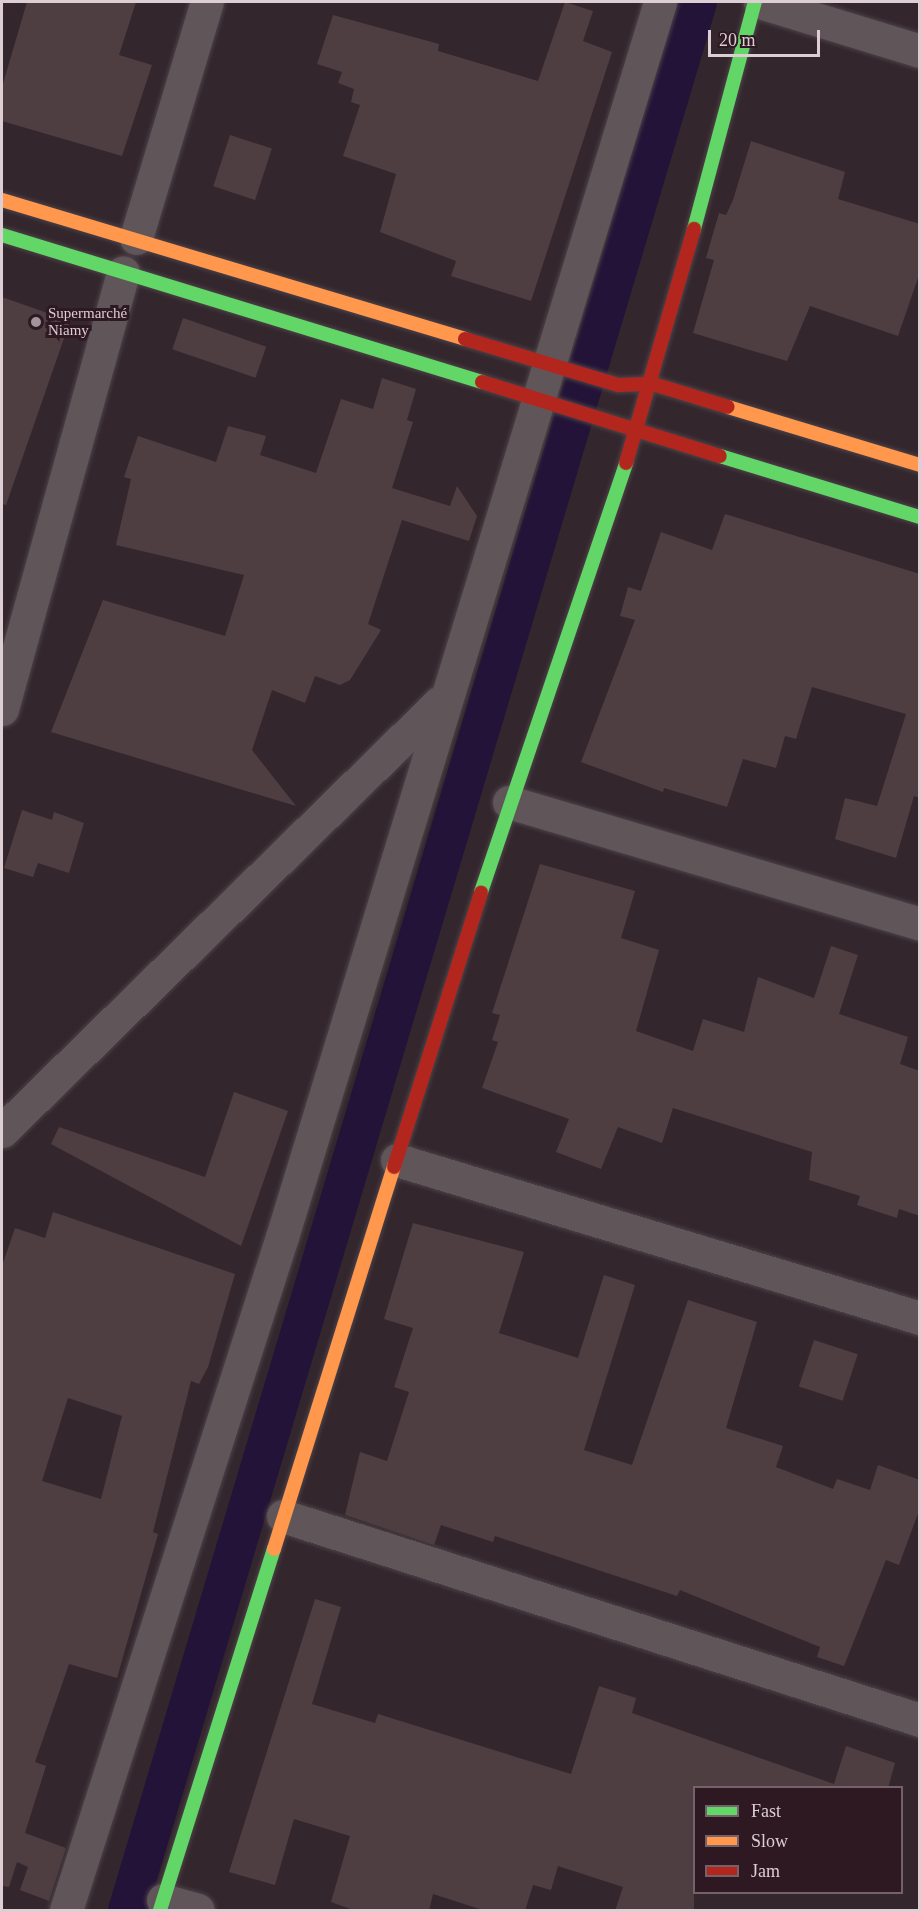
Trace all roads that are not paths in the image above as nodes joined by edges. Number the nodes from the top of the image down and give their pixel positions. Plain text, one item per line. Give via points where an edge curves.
1 (207, 2) edge
2 (660, 2) edge
3 (755, 2) edge
4 (760, 2) edge
5 (920, 51) edge
6 (2, 200) edge
7 (2, 235) edge
8 (136, 238) junction
9 (123, 272) junction
10 (559, 367) junction
11 (653, 384) junction
12 (548, 400) junction
13 (634, 433) junction
14 (920, 465) edge
15 (920, 517) edge
16 (442, 699) junction
17 (2, 709) edge
18 (509, 802) junction
19 (920, 924) edge
20 (2, 1131) edge
21 (397, 1160) junction
22 (920, 1318) edge
23 (283, 1516) junction
24 (920, 1720) edge
25 (162, 1905) edge
26 (66, 1911) edge
27 (198, 1911) edge

1 - 8 street
2 - 10 street
3 - 11 street
4 - 5 street
6 - 8 street
7 - 9 street
8 - 10 street
9 - 12 street
9 - 17 street
10 - 11 street via 618,385
10 - 12 street
11 - 13 street
11 - 14 street
12 - 13 street via 606,419
12 - 16 street
13 - 15 street
13 - 18 street
16 - 20 street
16 - 26 street via 282,1237
18 - 19 street
18 - 21 street
21 - 22 street
21 - 23 street
23 - 24 street
23 - 25 street
25 - 27 street

